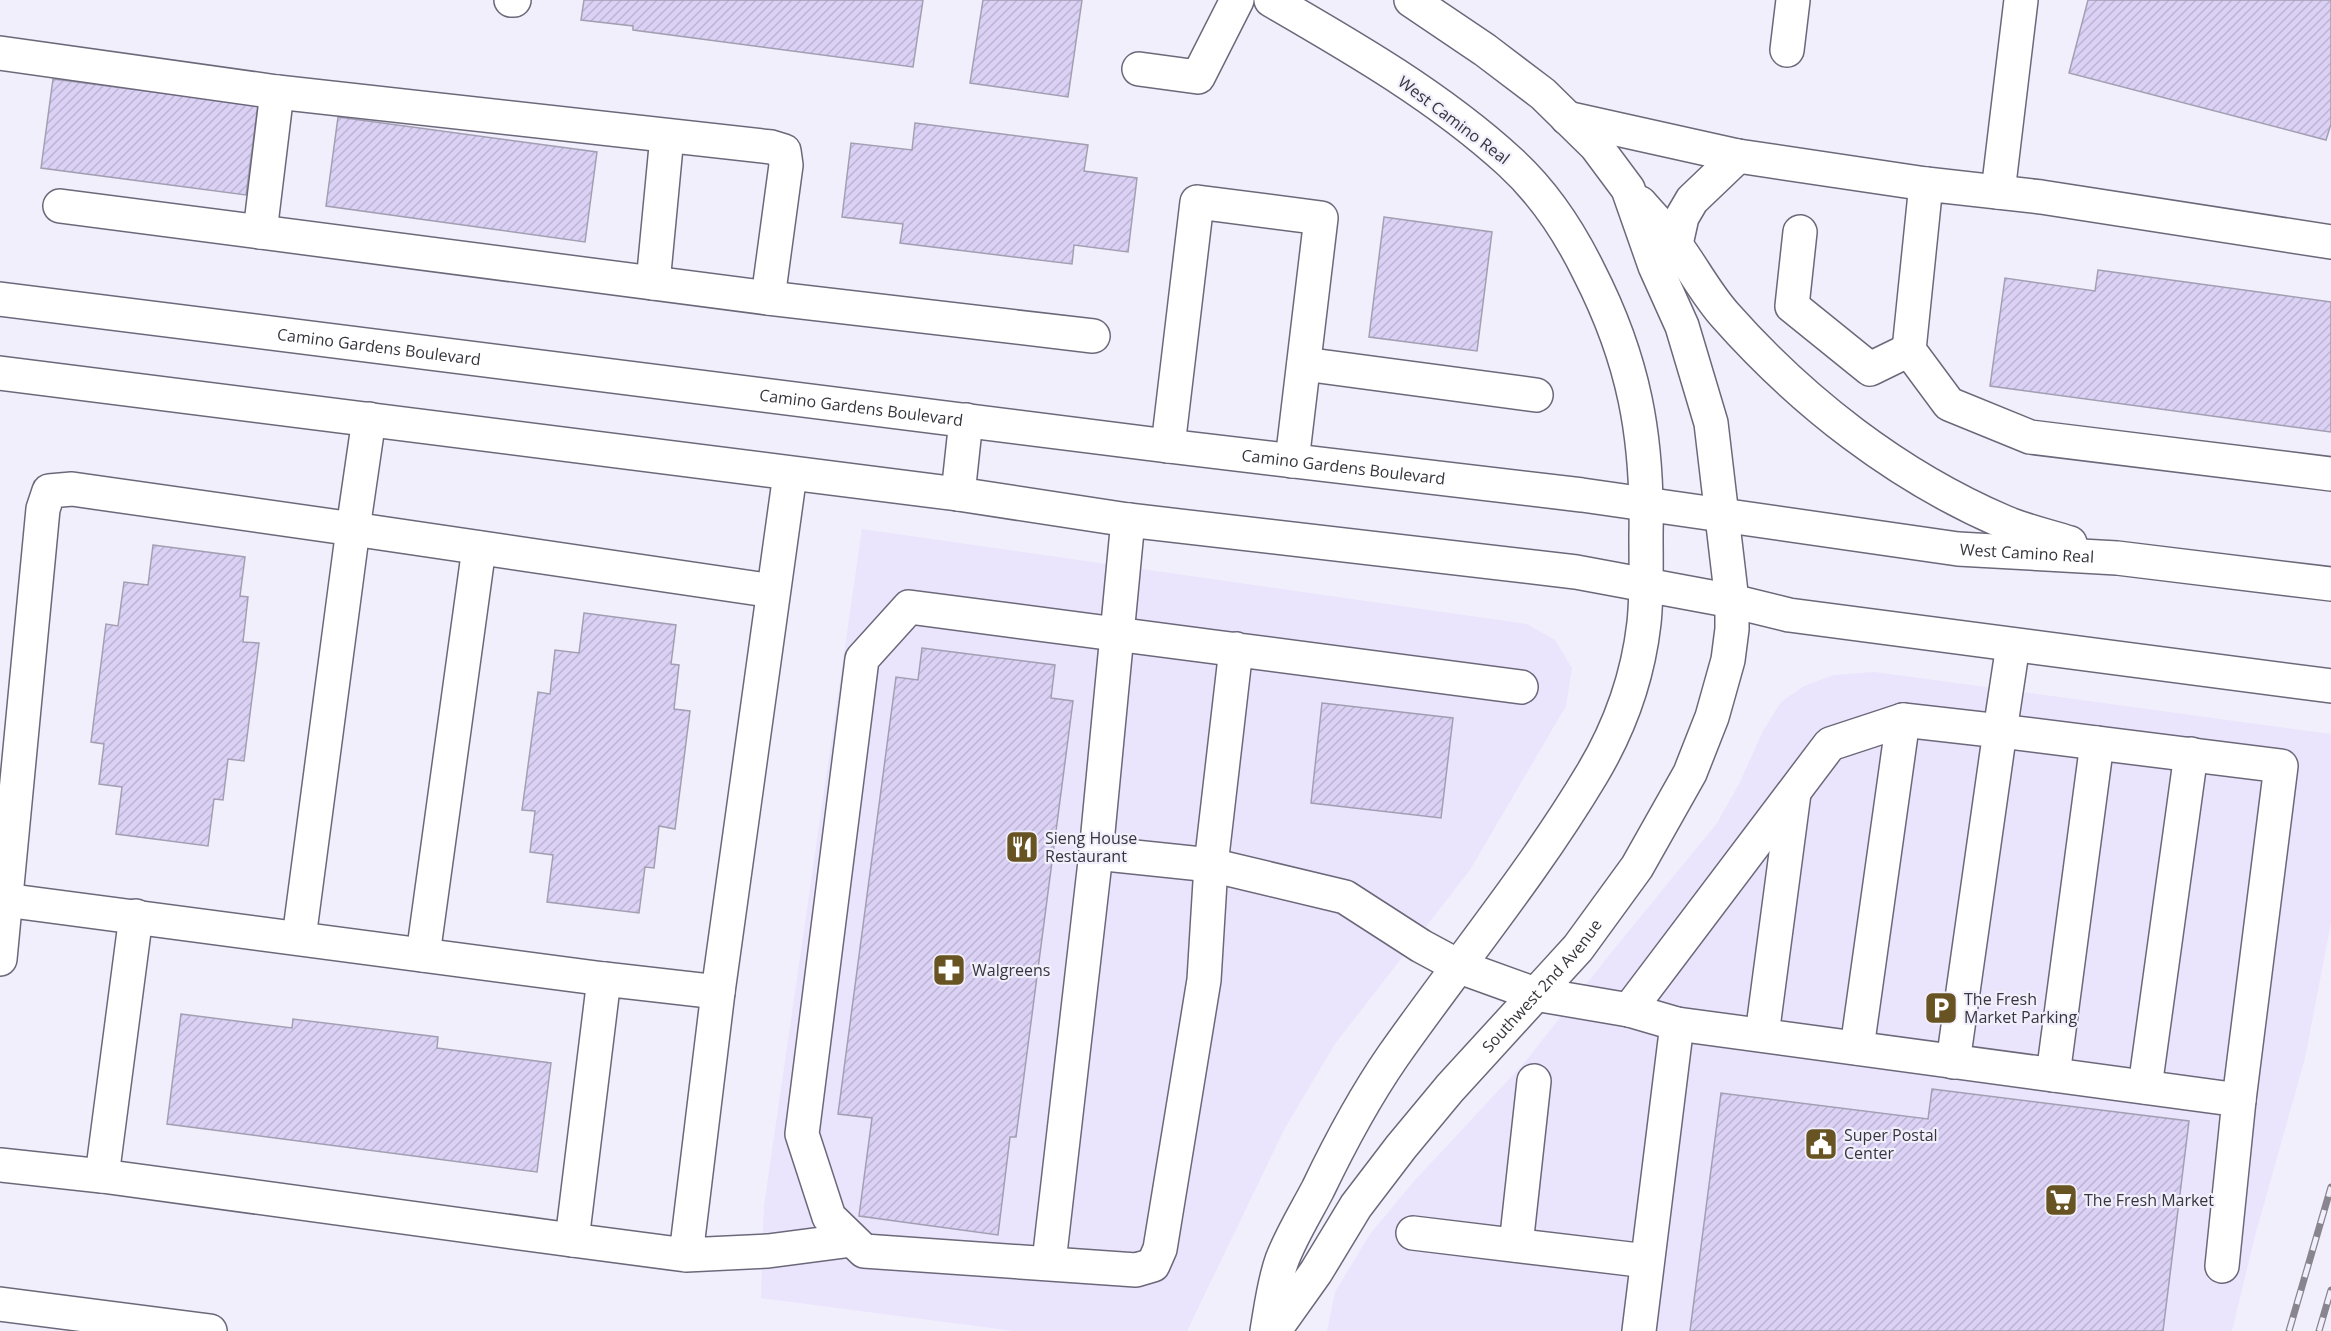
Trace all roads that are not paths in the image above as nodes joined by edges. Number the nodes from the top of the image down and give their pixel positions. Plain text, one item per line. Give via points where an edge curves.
1 (1237, 0) edge
2 (1271, 0) edge
3 (1412, 0) edge
4 (1793, 0) edge
5 (2021, 0) edge
6 (1787, 50) dead end
7 (0, 52) edge
8 (1139, 69) dead end
9 (278, 92) junction
10 (1567, 118) junction
11 (667, 136) junction
12 (1738, 156) junction
13 (1926, 184) junction
14 (1628, 189) junction
15 (1998, 192) junction
16 (60, 206) dead end
17 (260, 232) junction
18 (1800, 232) dead end
19 (2331, 242) edge
20 (1676, 244) junction
21 (653, 283) junction
22 (768, 298) junction
23 (0, 299) edge
24 (1093, 336) dead end
25 (1909, 350) junction
26 (1304, 364) junction
27 (0, 373) edge
28 (1536, 395) dead end
29 (369, 419) junction
30 (966, 420) junction
31 (1168, 446) junction
32 (1292, 461) junction
33 (790, 474) junction
34 (2331, 474) edge
35 (958, 494) junction
36 (1647, 503) junction
37 (1722, 514) junction
38 (1128, 520) junction
39 (353, 529) junction
40 (479, 548) junction
41 (2117, 558) junction
42 (1646, 584) junction
43 (2331, 584) edge
44 (773, 591) junction
45 (1732, 601) junction
46 (1117, 635) junction
47 (2013, 645) junction
48 (1236, 649) junction
49 (2331, 686) edge
50 (1521, 687) dead end
51 (1903, 720) junction
52 (2000, 731) junction
53 (2097, 743) junction
54 (2191, 754) junction
55 (1795, 792) junction
56 (1096, 853) junction
57 (1211, 866) junction
58 (5, 900) junction
59 (136, 916) junction
60 (299, 938) junction
61 (423, 955) junction
62 (0, 959) edge
63 (1460, 967) junction
64 (604, 979) junction
65 (718, 992) junction
66 (1535, 994) junction
67 (1629, 1010) junction
68 (1677, 1024) junction
69 (1762, 1035) junction
70 (1857, 1048) junction
71 (1953, 1062) junction
72 (2053, 1075) junction
73 (1534, 1081) dead end
74 (2145, 1087) junction
75 (2239, 1100) junction
76 (0, 1165) edge
77 (102, 1176) junction
78 (1413, 1233) dead end
79 (852, 1239) junction
80 (572, 1240) junction
81 (1516, 1245) junction
82 (686, 1255) junction
83 (1647, 1261) junction
84 (1049, 1262) junction
85 (2222, 1266) dead end
86 (0, 1304) edge
87 (210, 1331) edge
88 (1267, 1331) edge
89 (1274, 1331) edge
90 (1639, 1331) edge

1 - 8 street via 1198,77
2 - 36 street, West Camino Real via 1340,40 1471,129 1512,164 1564,224 1624,351 1641,433
3 - 10 street via 1543,94
4 - 6 street
5 - 15 street
7 - 9 street
9 - 11 street
9 - 17 street
10 - 12 street
10 - 14 street via 1596,146
11 - 21 street
11 - 22 street via 784,151 786,165
12 - 13 street
12 - 20 street via 1692,200 1682,217
13 - 15 street
13 - 25 street
14 - 20 street
14 - 37 street via 1655,266 1682,326 1711,423
15 - 19 street
16 - 17 street
17 - 21 street
18 - 25 street via 1791,306 1870,369
20 - 41 street via 1723,313 1773,367 1840,425 1945,493 2006,523
21 - 22 street
22 - 24 street
23 - 30 street, Camino Gardens Boulevard
25 - 34 street via 1949,404 2030,437
26 - 28 street
26 - 31 street via 1321,218 1197,202
26 - 32 street
27 - 29 street
29 - 33 street
29 - 39 street
30 - 31 street, Camino Gardens Boulevard
30 - 35 street
31 - 32 street, Camino Gardens Boulevard
32 - 36 street, Camino Gardens Boulevard
33 - 35 street
33 - 44 street
35 - 38 street
36 - 37 street, Camino Gardens Boulevard
36 - 42 street, West Camino Real
37 - 41 street, West Camino Real via 1958,549
37 - 45 street
38 - 42 street via 1576,572
38 - 46 street
39 - 40 street
39 - 58 street via 72,489 49,491 43,509
39 - 60 street
40 - 44 street
40 - 61 street
41 - 43 street, West Camino Real
42 - 45 street
42 - 63 street via 1644,625 1635,671 1618,723 1571,809
44 - 65 street
45 - 47 street via 1789,615
45 - 66 street, Southwest 2nd Avenue via 1728,660 1712,717 1690,773 1637,867 1578,948
46 - 48 street
46 - 56 street
46 - 79 street via 909,607 862,659 802,1134 829,1217
47 - 49 street
47 - 52 street
48 - 50 street
48 - 57 street
51 - 52 street
51 - 55 street via 1830,744
51 - 70 street
52 - 53 street
52 - 71 street
53 - 54 street
53 - 72 street
54 - 74 street
54 - 75 street via 2281,766
55 - 67 street
55 - 69 street
56 - 57 street
56 - 84 street
57 - 63 street via 1345,897
57 - 84 street via 1204,980 1160,1249 1153,1265 1136,1270
58 - 59 street
58 - 62 street
59 - 60 street
59 - 77 street
60 - 61 street
61 - 64 street
63 - 66 street
63 - 88 street via 1392,1059 1352,1122 1282,1261
64 - 65 street
64 - 80 street
65 - 82 street
66 - 67 street
66 - 89 street, Southwest 2nd Avenue via 1394,1156 1356,1206
67 - 68 street
68 - 69 street
68 - 83 street
69 - 70 street
70 - 71 street
71 - 72 street
72 - 74 street
73 - 81 street
74 - 75 street
75 - 85 street
76 - 77 street
77 - 80 street
78 - 81 street
79 - 82 street via 768,1251
79 - 84 street via 864,1251
80 - 82 street
81 - 83 street
83 - 90 street
86 - 87 street

